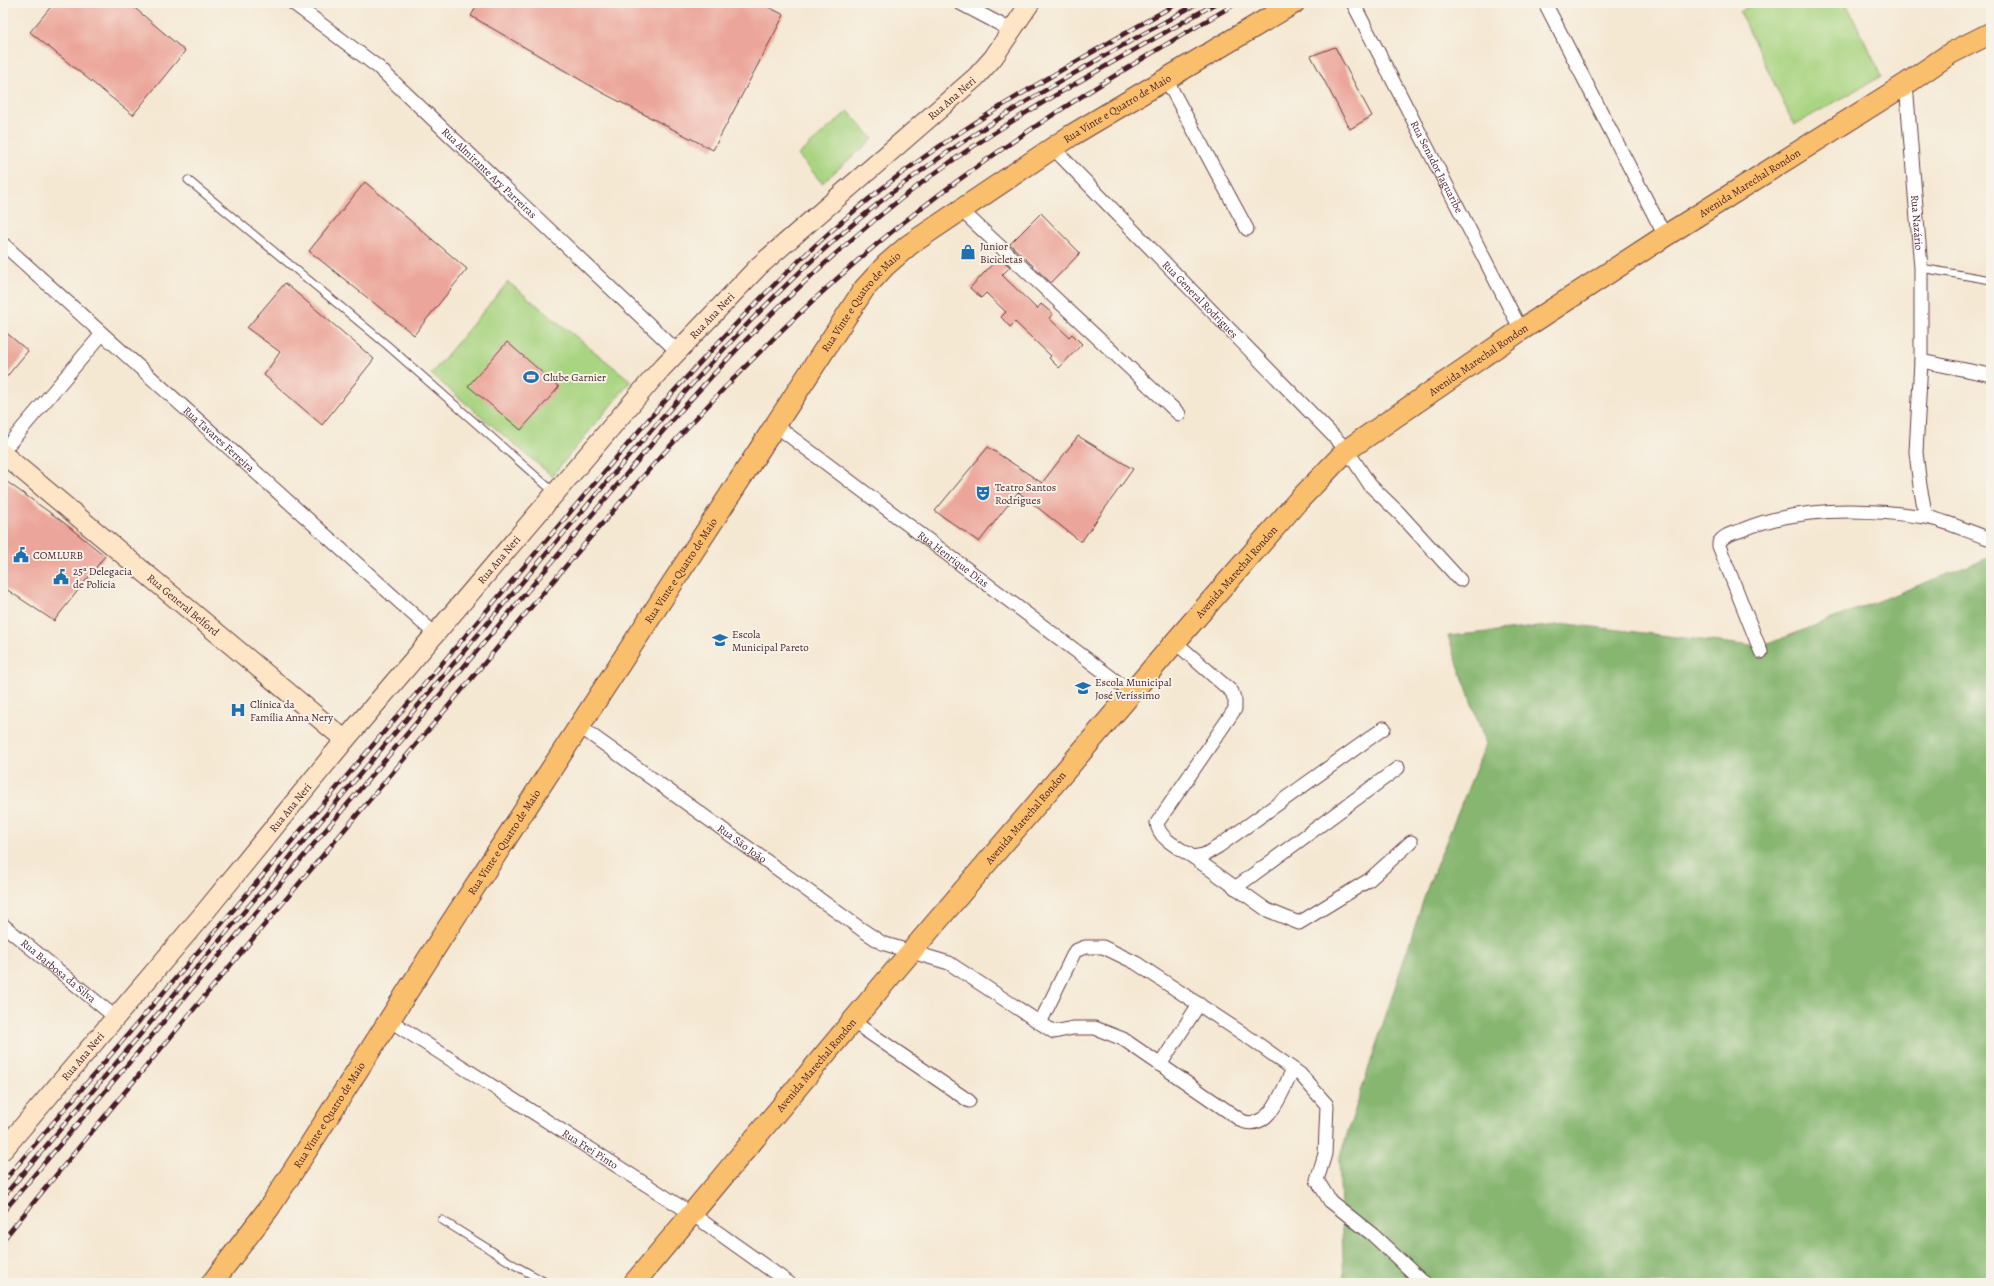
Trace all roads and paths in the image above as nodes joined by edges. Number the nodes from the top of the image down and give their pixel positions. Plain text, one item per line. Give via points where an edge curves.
1 (293, 3) edge
2 (960, 3) edge
3 (1030, 3) edge
4 (1294, 3) edge
5 (1353, 3) edge
6 (1545, 3) edge
7 (1012, 30) junction
8 (1991, 33) edge
9 (1166, 79) junction
10 (1906, 84) junction
11 (1053, 148) junction
12 (188, 180) dead end
13 (961, 210) junction
14 (1247, 230) dead end
15 (1665, 236) junction
16 (3, 244) edge
17 (1921, 268) junction
18 (1991, 280) edge
19 (1521, 330) junction
20 (102, 334) junction
21 (677, 351) junction
22 (1920, 361) junction
23 (1991, 375) edge
24 (1179, 414) dead end
25 (775, 425) junction
26 (1347, 450) junction
27 (3, 452) edge
28 (555, 493) junction
29 (1926, 517) junction
30 (1991, 540) edge
31 (1460, 580) dead end
32 (435, 634) junction
33 (1175, 642) junction
34 (1761, 652) dead end
35 (1132, 693) junction
36 (579, 726) junction
37 (1384, 728) dead end
38 (345, 740) junction
39 (1398, 768) dead end
40 (1411, 842) dead end
41 (1193, 857) junction
42 (1236, 888) junction
43 (3, 925) edge
44 (910, 952) junction
45 (1199, 1004) junction
46 (115, 1017) junction
47 (389, 1020) junction
48 (852, 1021) junction
49 (1040, 1023) junction
50 (1160, 1065) junction
51 (1293, 1069) junction
52 (969, 1100) dead end
53 (3, 1150) edge
54 (692, 1214) junction
55 (442, 1220) dead end
56 (212, 1283) edge
57 (547, 1283) edge
58 (634, 1283) edge
59 (789, 1283) edge
60 (1424, 1283) edge

1 - 21 street, Rua Almirante Ary Parreiras via 378,67
2 - 7 street
3 - 7 main road, Rua Ana Neri
4 - 9 main road, Rua Vinte e Quatro de Maio
5 - 19 street, Rua Senador Jaguaribe
6 - 15 street
7 - 21 main road, Rua Ana Neri via 976,77 759,266
8 - 10 main road, Avenida Marechal Rondon via 1951,53
9 - 11 main road, Rua Vinte e Quatro de Maio
9 - 14 street
10 - 15 main road, Avenida Marechal Rondon
10 - 17 street, Rua Nazário
11 - 13 main road, Rua Vinte e Quatro de Maio
11 - 26 street, Rua General Rodrigues
12 - 28 lane via 387,344
13 - 24 street
13 - 25 main road, Rua Vinte e Quatro de Maio via 909,244 864,289
15 - 19 main road, Avenida Marechal Rondon
16 - 20 street, Rua Tavares Ferreira
17 - 18 lane
17 - 22 street, Rua Nazário
19 - 26 main road, Avenida Marechal Rondon
20 - 27 street
20 - 32 street, Rua Tavares Ferreira
21 - 28 main road, Rua Ana Neri
22 - 23 street
22 - 29 street, Rua Nazário via 1916,452
25 - 35 street, Rua Henrique Dias
25 - 36 main road, Rua Vinte e Quatro de Maio
26 - 31 street, Rua General Rodrigues via 1370,485
26 - 33 main road, Avenida Marechal Rondon via 1313,484
27 - 38 main road, Rua General Belford
28 - 32 main road, Rua Ana Neri
29 - 30 street
29 - 34 street via 1853,511 1817,512 1785,516 1759,523 1720,540 1719,546
32 - 38 main road, Rua Ana Neri
33 - 35 main road, Avenida Marechal Rondon
33 - 41 street via 1232,692 1235,701 1235,709 1157,823 1157,830 1163,836
35 - 44 main road, Avenida Marechal Rondon
36 - 44 street, Rua São João via 861,929 882,943
36 - 47 main road, Rua Vinte e Quatro de Maio
37 - 41 street via 1219,846 1204,855
38 - 46 main road, Rua Ana Neri via 210,906
39 - 42 street
40 - 42 street via 1369,880 1299,923 1266,910
41 - 42 street
43 - 46 street, Rua Barbosa da Silva
44 - 48 main road, Avenida Marechal Rondon
44 - 49 street, Rua São João via 949,963
45 - 49 street via 1136,963 1103,947 1085,947 1075,951
45 - 50 street
45 - 51 street
46 - 53 main road, Rua Ana Neri
47 - 54 street, Rua Frei Pinto
47 - 56 main road, Rua Vinte e Quatro de Maio via 352,1082 269,1208
48 - 52 street
48 - 54 main road, Avenida Marechal Rondon
49 - 50 street, Rua São João via 1054,1032 1073,1028 1095,1028 1123,1039
50 - 51 street, Rua São João via 1250,1124 1259,1122 1271,1112
51 - 60 street via 1327,1105 1325,1154 1317,1180 1330,1201 1373,1235
54 - 58 main road, Avenida Marechal Rondon
54 - 59 street, Rua Frei Pinto
55 - 57 lane

